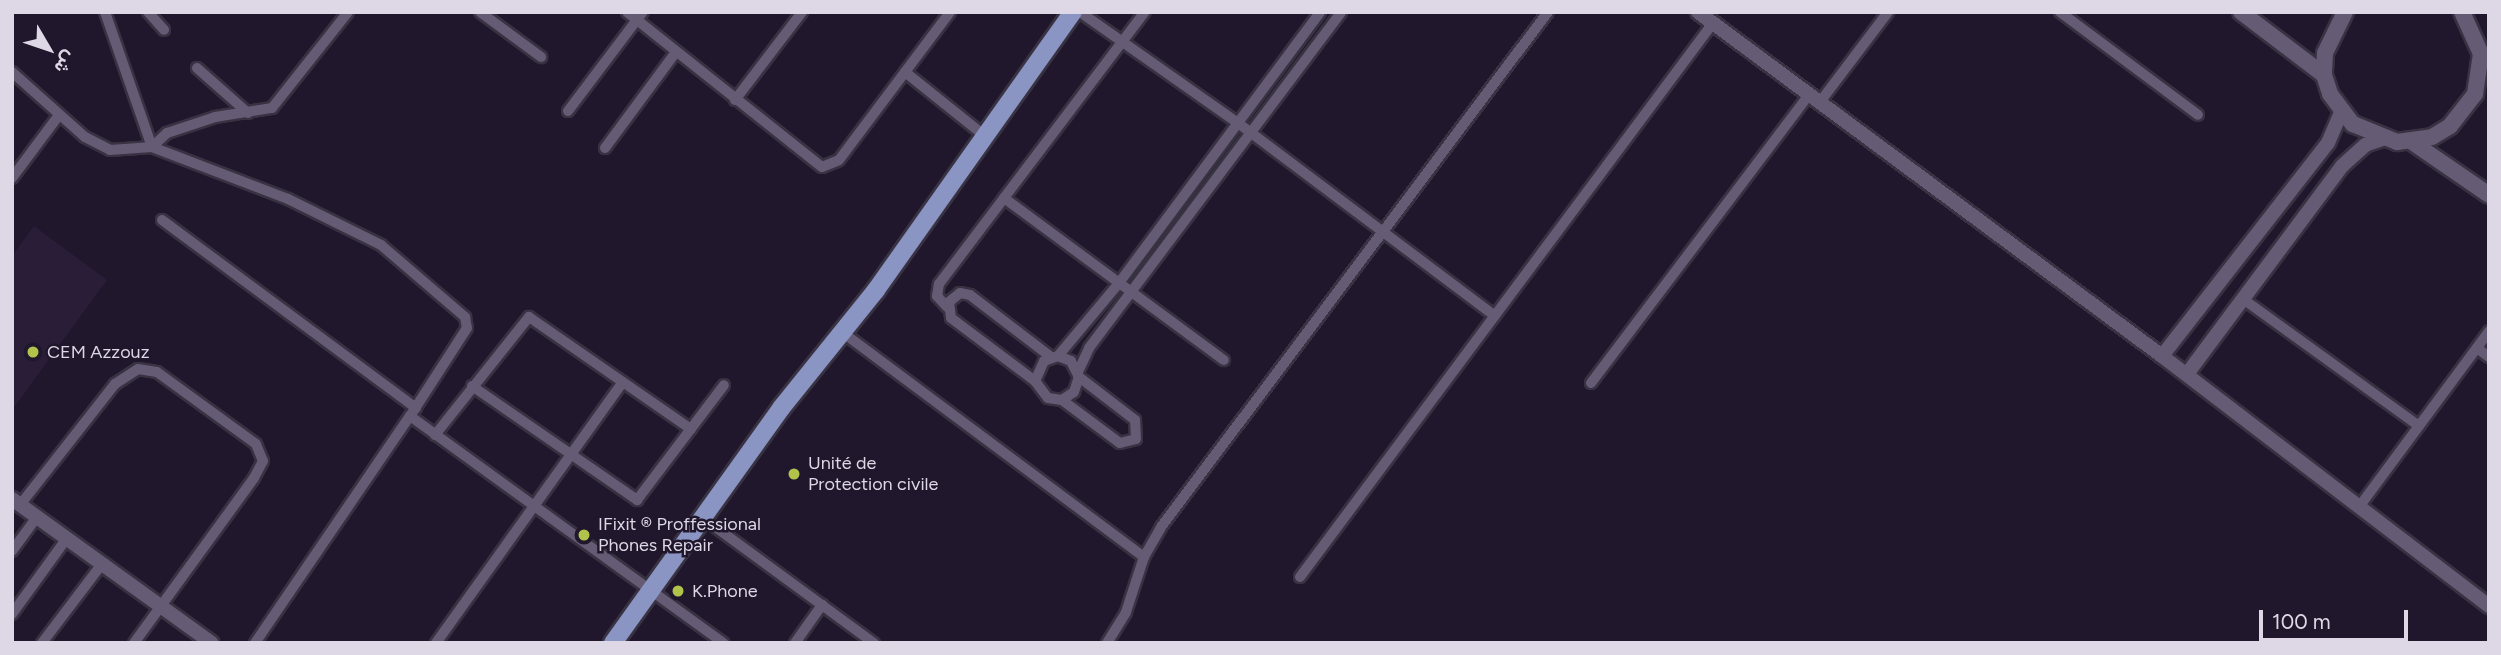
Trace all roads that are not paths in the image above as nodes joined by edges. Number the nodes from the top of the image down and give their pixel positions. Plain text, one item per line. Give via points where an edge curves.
1 (105, 12) edge
2 (148, 12) edge
3 (348, 12) edge
4 (480, 12) edge
5 (627, 12) edge
6 (802, 12) edge
7 (950, 12) edge
8 (1073, 12) edge
9 (1080, 12) edge
10 (1145, 12) edge
11 (1320, 12) edge
12 (1341, 12) edge
13 (1548, 12) edge
14 (1698, 12) edge
15 (1888, 12) edge
16 (2060, 12) edge
17 (2241, 12) edge
18 (2345, 12) edge
19 (2463, 13) edge
20 (640, 16) edge
21 (1713, 23) junction
22 (164, 30) dead end
23 (1123, 42) junction
24 (676, 52) junction
25 (541, 57) dead end
26 (2485, 61) edge
27 (197, 68) dead end
28 (12, 72) edge
29 (905, 72) junction
30 (2324, 75) junction
31 (1814, 99) junction
32 (735, 100) junction
33 (568, 111) dead end
34 (2341, 112) junction
35 (248, 113) junction
36 (60, 115) junction
37 (2198, 116) dead end
38 (1238, 123) junction
39 (1251, 133) junction
40 (985, 135) junction
41 (2382, 139) junction
42 (2412, 142) junction
43 (152, 147) junction
44 (604, 148) dead end
45 (17, 163) edge
46 (12, 177) edge
47 (2489, 195) edge
48 (1004, 198) junction
49 (162, 220) dead end
50 (1383, 233) junction
51 (1119, 283) junction
52 (1132, 293) junction
53 (2243, 299) junction
54 (947, 307) junction
55 (1495, 316) junction
56 (2489, 331) edge
57 (842, 332) junction
58 (2477, 348) junction
59 (2162, 355) junction
60 (1054, 357) junction
61 (2489, 357) edge
62 (1224, 360) dead end
63 (2187, 374) junction
64 (1079, 375) junction
65 (1035, 381) junction
66 (623, 382) junction
67 (1591, 383) dead end
68 (724, 385) dead end
69 (472, 386) junction
70 (1062, 400) junction
71 (413, 412) junction
72 (2419, 426) junction
73 (691, 429) junction
74 (435, 435) junction
75 (570, 456) junction
76 (16, 502) edge
77 (2359, 506) junction
78 (534, 507) junction
79 (37, 517) junction
80 (703, 518) junction
81 (66, 538) junction
82 (12, 551) edge
83 (1144, 557) junction
84 (102, 564) junction
85 (1300, 578) dead end
86 (652, 589) junction
87 (822, 605) junction
88 (161, 606) junction
89 (2489, 606) edge
90 (12, 614) edge
91 (43, 643) edge
92 (134, 643) edge
93 (212, 643) edge
94 (255, 643) edge
95 (436, 643) edge
96 (613, 643) edge
97 (724, 643) edge
98 (795, 643) edge
99 (874, 643) edge
100 (1107, 643) edge

1 - 43 street
2 - 22 street
3 - 35 street via 287,93 272,108
4 - 25 street
5 - 20 street
6 - 32 street
7 - 29 street
8 - 40 main road
9 - 23 street
10 - 23 street
11 - 38 street
12 - 39 street
13 - 50 street
14 - 21 street
15 - 31 street
16 - 37 street
17 - 30 main road
18 - 30 main road via 2331,33
19 - 26 main road
20 - 24 street
20 - 33 street
21 - 31 street
21 - 55 street
23 - 38 street
23 - 48 street
24 - 32 street
24 - 44 street
26 - 42 main road via 2465,112 2450,127
27 - 35 street
28 - 36 street
29 - 32 street via 839,160 822,167
29 - 40 street
30 - 34 main road
31 - 59 street
31 - 67 street
34 - 41 main road via 2366,133
34 - 59 street via 2328,144
35 - 43 street via 215,117 167,133
36 - 43 street via 110,150
36 - 45 street
38 - 39 street
38 - 51 street
39 - 50 street
39 - 52 street
40 - 57 main road
41 - 42 main road
41 - 53 street via 2365,145 2342,166
42 - 47 main road
43 - 71 street via 288,199 381,245 465,317 467,328
45 - 46 street
48 - 51 street
48 - 54 street via 939,284 937,296
49 - 71 street
50 - 55 street
50 - 83 street via 1166,520
51 - 52 street
51 - 60 street
52 - 62 street
52 - 64 street via 1089,348
53 - 63 street
53 - 72 street
54 - 60 street via 954,296 970,295
54 - 65 street via 951,318
55 - 85 street
56 - 58 street
57 - 80 main road
57 - 83 street
58 - 61 street
58 - 72 street
59 - 63 street
60 - 64 street via 1070,361
60 - 65 street via 1039,366
63 - 77 street
64 - 70 street via 1074,392
64 - 70 street via 1135,421 1136,439 1120,443
65 - 70 street via 1042,394
66 - 69 street via 529,317
66 - 73 street
66 - 75 street
68 - 73 street
69 - 74 street
69 - 75 street
71 - 74 street
71 - 94 street
72 - 77 street
73 - 75 street via 637,500
74 - 78 street
75 - 78 street
76 - 79 street
76 - 88 street via 115,384 138,369 157,372 256,444 263,461
77 - 89 street
78 - 86 street
78 - 95 street
79 - 81 street
79 - 82 street
80 - 86 main road
80 - 87 street
81 - 84 street
81 - 90 street
83 - 100 street via 1126,612
84 - 88 street
84 - 91 street
86 - 96 main road
86 - 97 street
87 - 98 street
87 - 99 street
88 - 92 street
88 - 93 street

